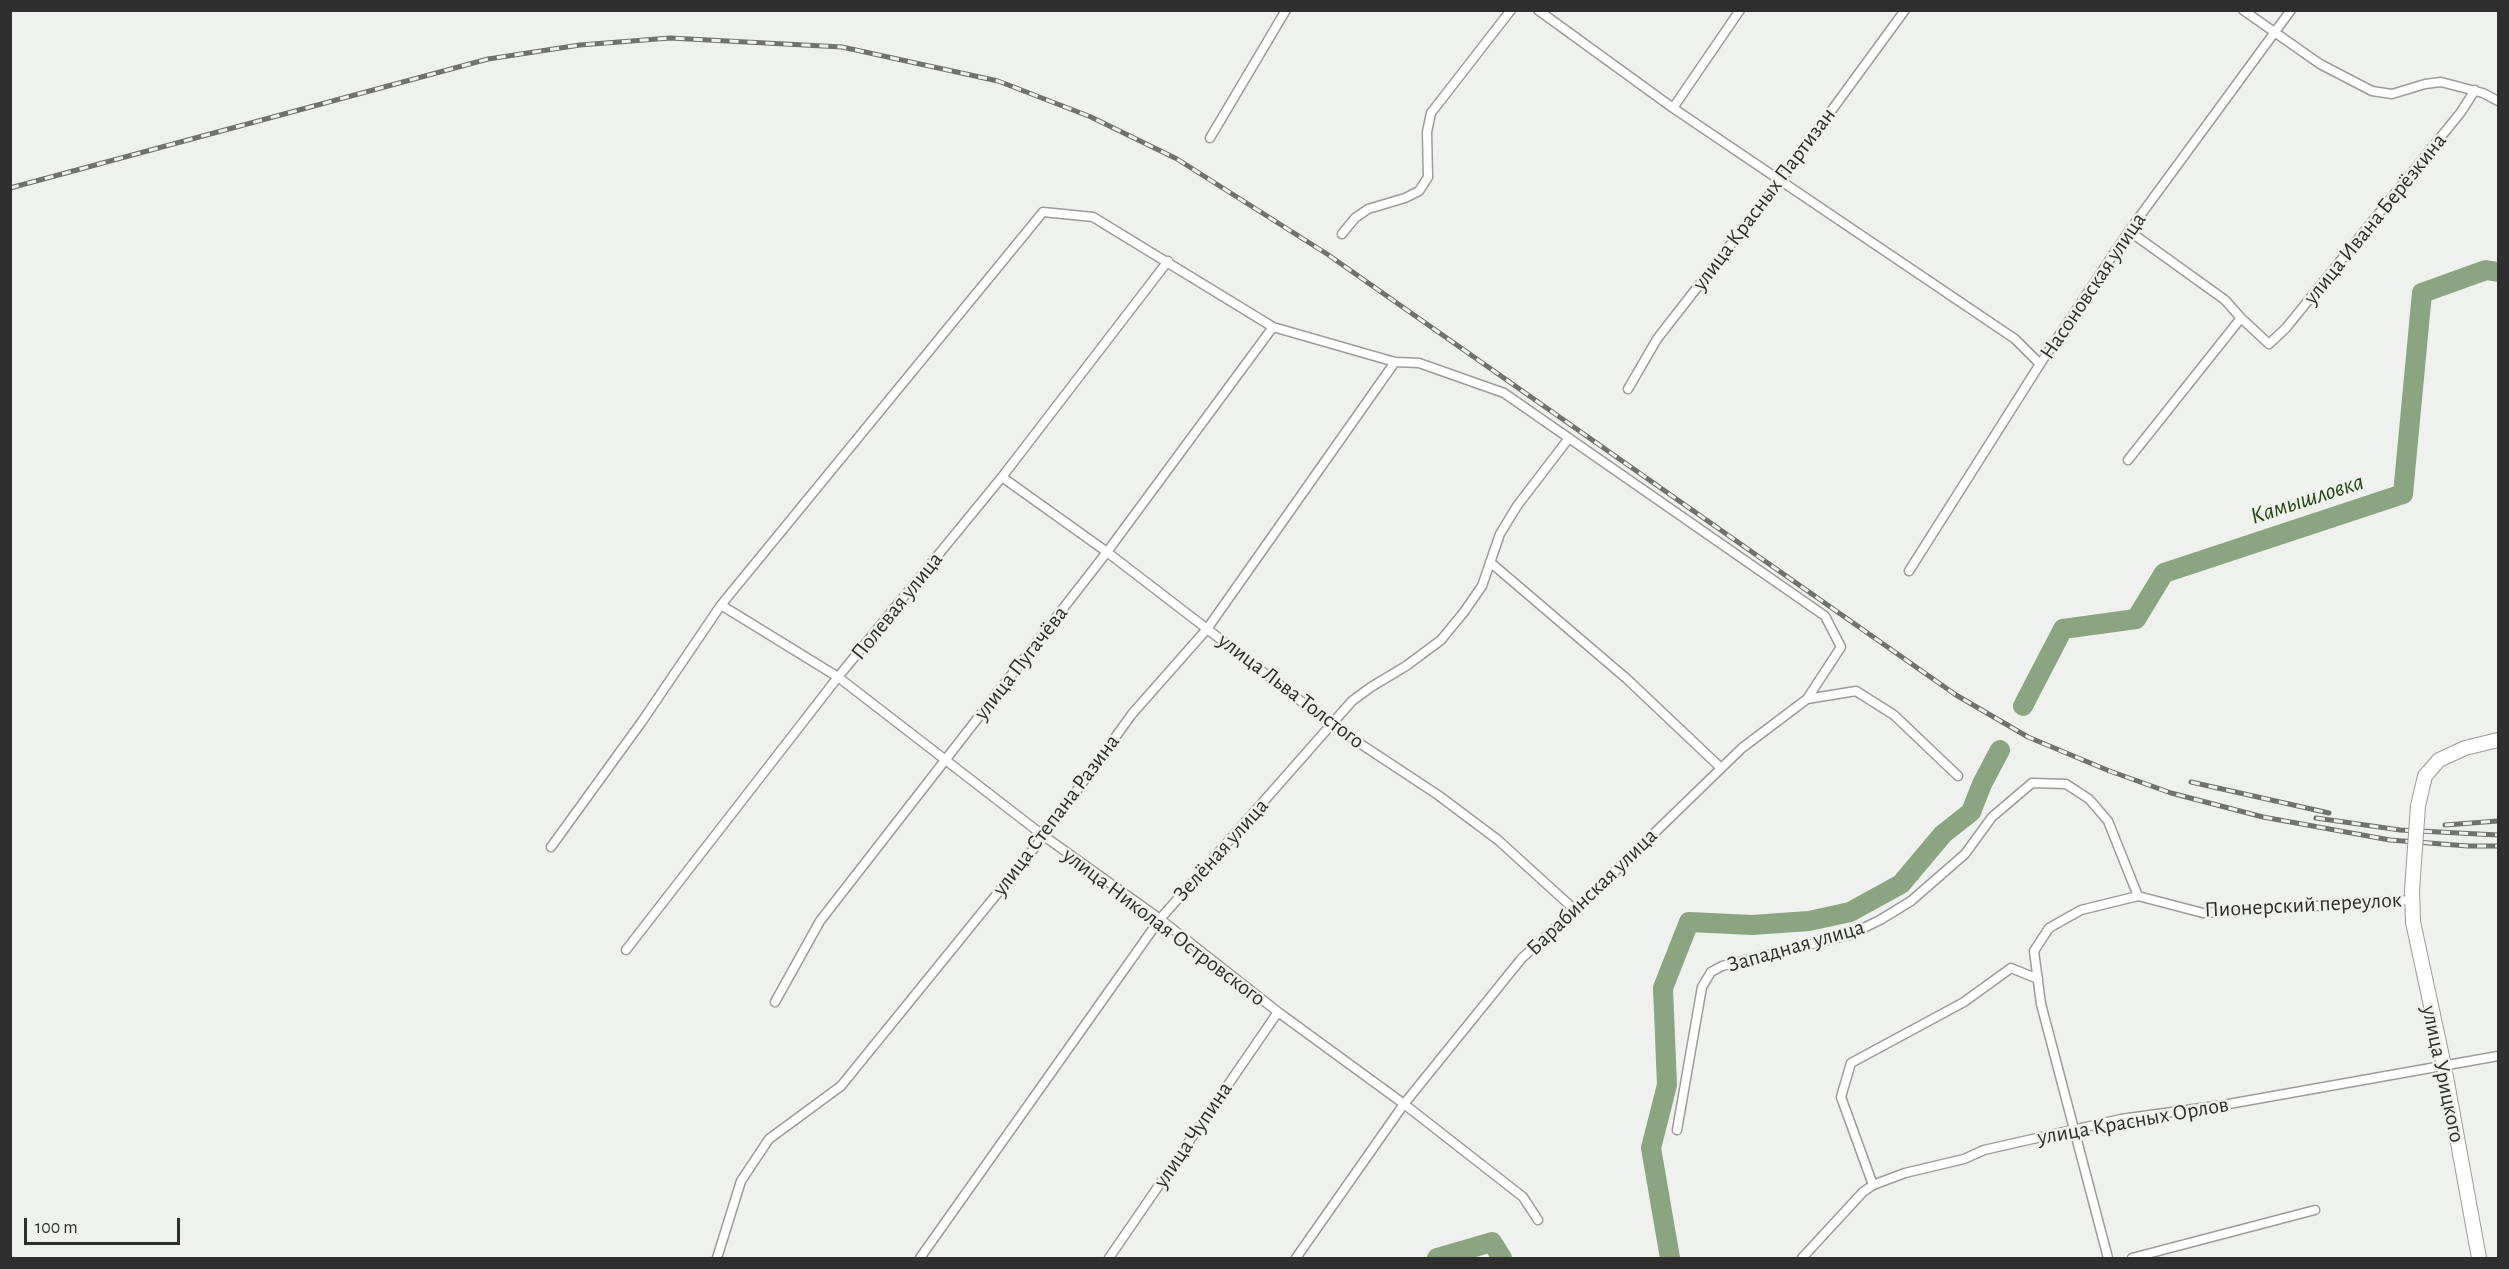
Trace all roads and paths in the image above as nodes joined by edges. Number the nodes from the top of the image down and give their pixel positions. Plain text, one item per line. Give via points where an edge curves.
1 (1286, 10) edge
2 (1511, 10) edge
3 (1538, 10) edge
4 (1740, 10) edge
5 (1905, 10) edge
6 (2243, 10) edge
7 (2291, 10) edge
8 (2274, 33) junction
9 (2475, 90) junction
10 (2499, 101) edge
11 (1673, 108) junction
12 (1210, 138) dead end
13 (1780, 181) junction
14 (2129, 231) junction
15 (1342, 234) dead end
16 (1168, 261) junction
17 (2241, 318) junction
18 (1273, 327) junction
19 (1395, 362) junction
20 (2040, 364) junction
21 (1628, 389) dead end
22 (1569, 438) junction
23 (2128, 460) dead end
24 (1002, 477) junction
25 (1107, 552) junction
26 (1490, 562) junction
27 (1909, 571) dead end
28 (721, 605) junction
29 (1207, 629) junction
30 (838, 677) junction
31 (1807, 699) junction
32 (1332, 725) junction
33 (2499, 740) edge
34 (945, 760) junction
35 (1721, 768) junction
36 (1958, 776) dead end
37 (1044, 836) junction
38 (551, 847) dead end
39 (2412, 895) junction
40 (2138, 896) junction
41 (1575, 910) junction
42 (1160, 919) junction
43 (626, 950) dead end
44 (2037, 979) junction
45 (775, 1002) dead end
46 (1278, 1012) junction
47 (2499, 1056) edge
48 (2444, 1066) junction
49 (1404, 1104) junction
50 (1677, 1130) dead end
51 (2075, 1131) junction
52 (1873, 1185) junction
53 (2315, 1210) dead end
54 (1538, 1220) dead end
55 (717, 1258) edge
56 (921, 1258) edge
57 (1109, 1258) edge
58 (1296, 1258) edge
59 (1802, 1258) edge
60 (2108, 1258) edge
61 (2132, 1258) edge
62 (2479, 1258) edge

1 - 12 street
2 - 15 street via 1431,113 1427,132 1428,177 1419,191 1368,209
3 - 11 street
4 - 11 street
5 - 13 street, улица Красных Партизан
6 - 8 street
7 - 8 street, Насоновская улица
8 - 9 street via 2320,64 2372,91 2392,94 2441,81
8 - 14 street, Насоновская улица
9 - 10 street
9 - 17 street, улица Ивана Берёзкина via 2270,344
11 - 13 street
13 - 20 street via 2015,339
13 - 21 street, улица Красных Партизан via 1657,339
14 - 17 street via 2225,300
14 - 20 street, Насоновская улица
16 - 18 street
16 - 24 street, Полевая улица
16 - 28 street via 1093,217 1043,212
17 - 23 street
18 - 19 street
18 - 25 street, улица Пугачёва
19 - 22 street via 1419,363 1504,393
19 - 29 street, улица Степана Разина
20 - 27 street, Насоновская улица
22 - 26 street, Зелёная улица via 1517,506 1500,534
22 - 31 street via 1825,616 1841,647
24 - 25 street, улица Льва Толстого
24 - 30 street, Полевая улица
25 - 29 street, улица Льва Толстого
25 - 34 street, улица Пугачёва
26 - 32 street, Зелёная улица via 1482,586 1441,640 1352,701
26 - 35 street via 1628,680
28 - 30 street, улица Николая Островского
28 - 38 street
29 - 32 street, улица Льва Толстого
29 - 37 street, улица Степана Разина via 1131,714
30 - 34 street, улица Николая Островского
30 - 43 street, Полевая улица
31 - 35 street, Барабинская улица
31 - 36 street, Барабинская улица via 1856,691 1893,715
32 - 41 street, улица Льва Толстого via 1498,840
32 - 42 street, Зелёная улица
33 - 39 main road, улица Урицкого, bridge via 2464,748 2439,760 2425,776 2418,806
34 - 37 street, улица Николая Островского
34 - 45 street, улица Пугачёва via 820,921
35 - 41 street, Барабинская улица
37 - 42 street, улица Николая Островского
37 - 55 street, улица Степана Разина via 841,1086 769,1139 741,1181
39 - 40 street, Пионерский переулок via 2203,913
39 - 48 main road, улица Урицкого via 2415,933
40 - 44 street, Пионерский переулок via 2081,910 2049,928 2034,951
40 - 50 street, Западная улица via 2108,821 2089,799 2066,784 2032,783 1992,817 1965,854 1911,901 1880,920 1849,935 1711,972 1702,987
41 - 49 street, Барабинская улица via 1522,958
42 - 46 street, улица Николая Островского
42 - 56 street, Зелёная улица
44 - 51 street
44 - 52 street via 2011,968 1964,1002 1851,1063 1841,1096
46 - 49 street, улица Николая Островского
46 - 57 street, улица Чупина
47 - 48 street, улица Красных Орлов
48 - 51 street, улица Красных Орлов via 2121,1119
48 - 62 main road, улица Урицкого
49 - 54 street, улица Николая Островского via 1523,1197
49 - 58 street, Барабинская улица
51 - 52 street, улица Красных Орлов via 1984,1150
51 - 60 street
52 - 59 street, улица Красных Орлов via 1853,1201
53 - 61 street

